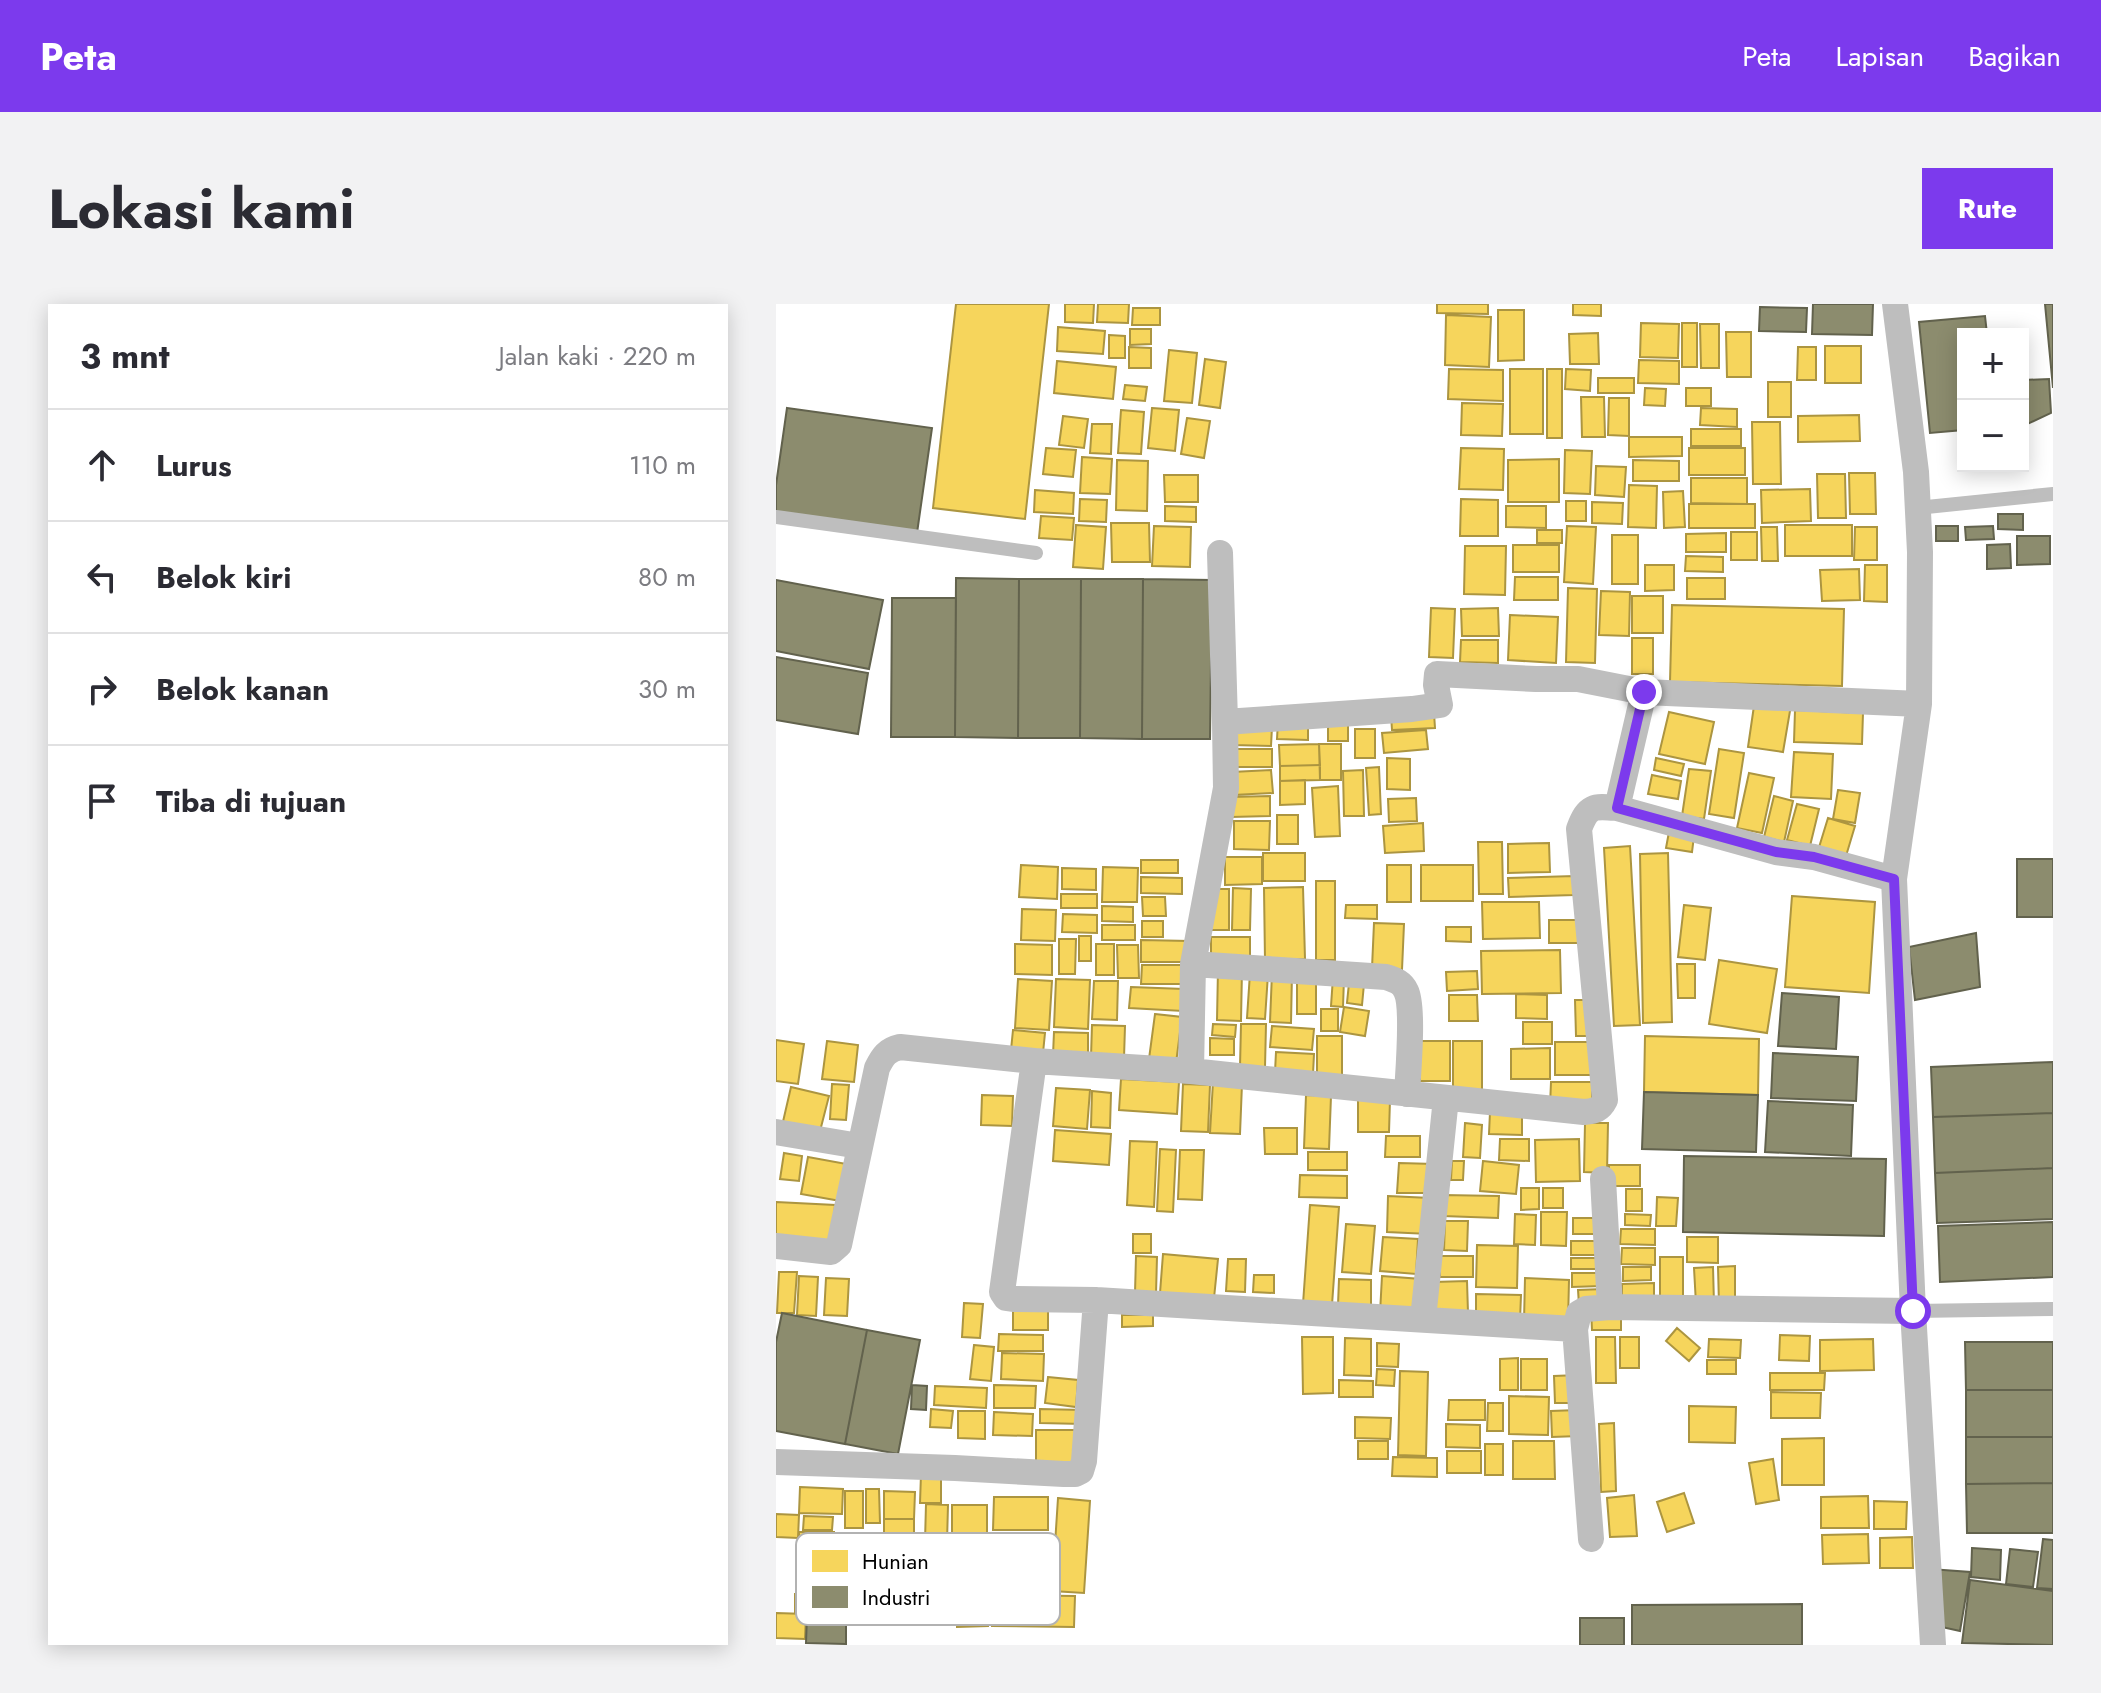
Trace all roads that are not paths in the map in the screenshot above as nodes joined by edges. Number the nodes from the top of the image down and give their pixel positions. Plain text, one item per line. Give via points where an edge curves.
1 (1895, 304) edge
2 (2053, 494) edge
3 (1917, 508) junction
4 (776, 517) edge
5 (1036, 553) dead end
6 (1220, 553) dead end
7 (1644, 692) junction
8 (1919, 704) junction
9 (1225, 722) junction
10 (1617, 808) junction
11 (1894, 879) junction
12 (1193, 964) junction
13 (1034, 1061) junction
14 (1191, 1071) junction
15 (1407, 1094) junction
16 (1446, 1098) junction
17 (776, 1132) edge
18 (859, 1146) junction
19 (1603, 1179) dead end
20 (776, 1246) edge
21 (1096, 1300) junction
22 (1610, 1307) junction
23 (2053, 1309) edge
24 (1913, 1311) junction
25 (1423, 1319) junction
26 (1575, 1329) junction
27 (776, 1462) edge
28 (1591, 1539) dead end
29 (1933, 1645) edge

1 - 3 street
2 - 3 lane
3 - 8 street
4 - 5 lane
6 - 9 street
7 - 8 street
7 - 9 street via 1578,679 1437,674 1440,705
7 - 10 street
8 - 11 street
9 - 12 street via 1226,788
10 - 11 street
10 - 16 street via 1596,807 1585,814 1579,829 1605,1100 1601,1108 1584,1112
11 - 24 street
12 - 14 street
12 - 15 street via 1400,982 1410,1010
13 - 14 street
13 - 18 street via 890,1049 877,1068
13 - 21 street via 1002,1292 1013,1299
14 - 15 street
15 - 16 street
16 - 25 street
17 - 18 street
18 - 20 street via 836,1249
19 - 22 street
21 - 25 street
21 - 27 street via 1081,1471
22 - 24 street
22 - 26 street via 1579,1313
23 - 24 lane
24 - 29 street
25 - 26 street
26 - 28 street

